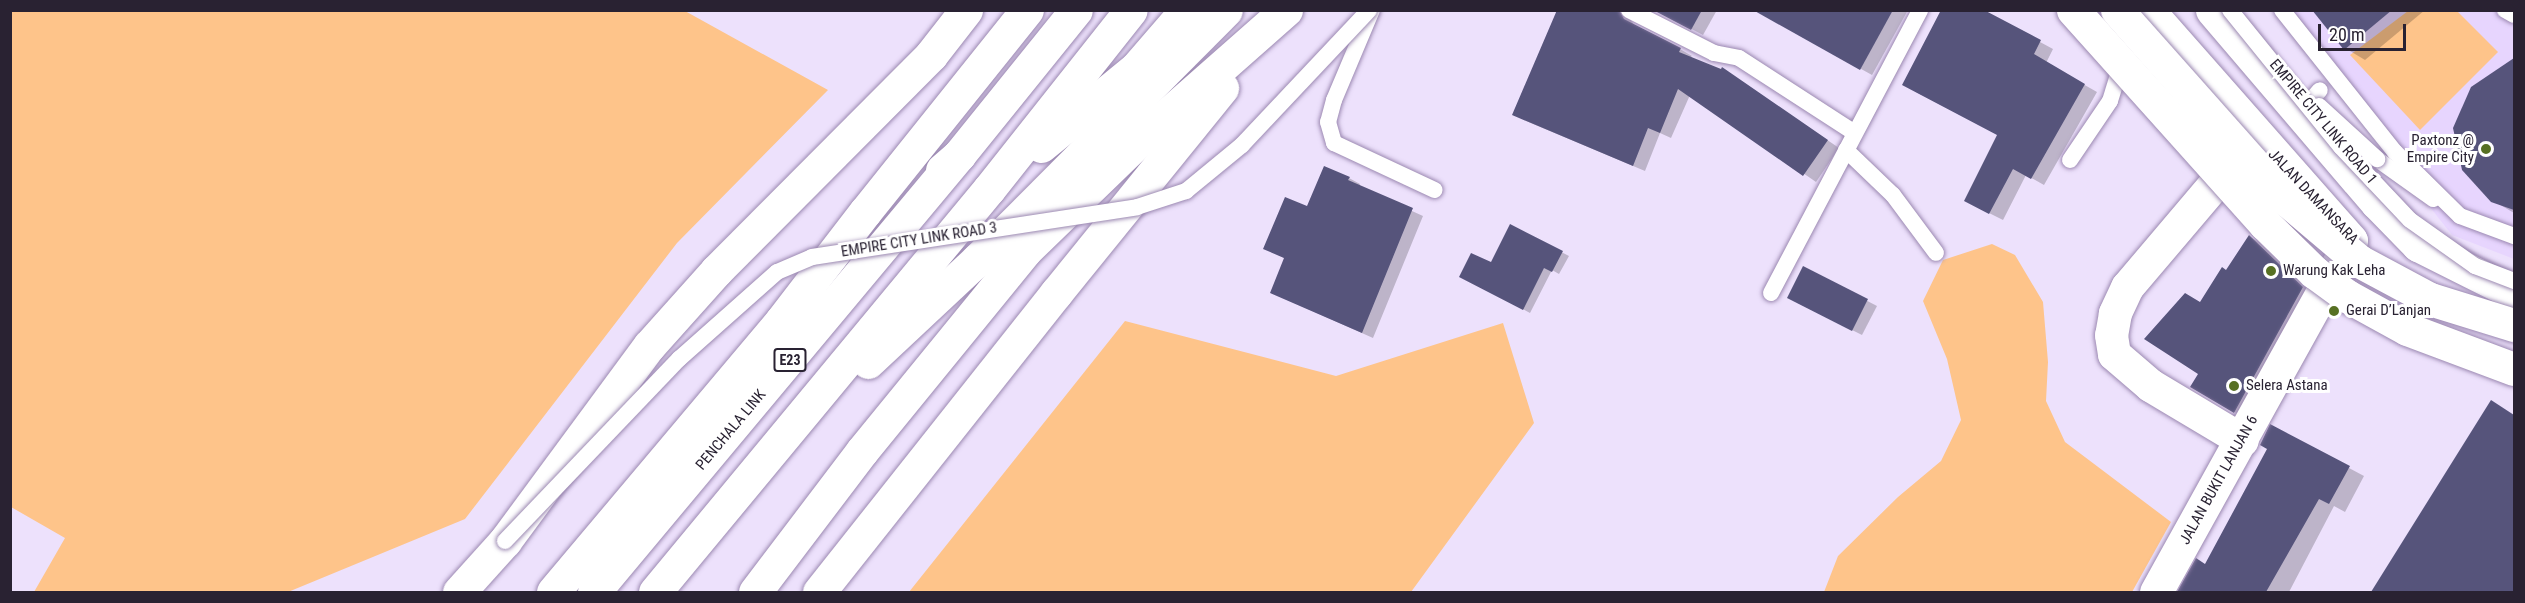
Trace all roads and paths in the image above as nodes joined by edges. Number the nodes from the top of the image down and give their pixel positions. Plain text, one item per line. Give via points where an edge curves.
1 (966, 10) edge
2 (1027, 10) edge
3 (1076, 10) edge
4 (1131, 10) edge
5 (1186, 10) edge
6 (1226, 10) edge
7 (1371, 10) edge
8 (1629, 10) edge
9 (1920, 10) edge
10 (2073, 10) edge
11 (2117, 10) edge
12 (2212, 10) edge
13 (2230, 10) edge
14 (2282, 10) edge
15 (2505, 10) edge
16 (1285, 11) edge
17 (2152, 15) edge
18 (2514, 15) edge
19 (2261, 48) junction
20 (1855, 133) junction
21 (2256, 136) junction
22 (1846, 150) junction
23 (959, 155) junction
24 (2070, 160) dead end
25 (2343, 163) junction
26 (989, 189) junction
27 (1435, 190) dead end
28 (2308, 193) junction
29 (2460, 216) junction
30 (2514, 236) edge
31 (2351, 240) junction
32 (1936, 253) dead end
33 (2514, 281) edge
34 (1771, 293) dead end
35 (2514, 293) edge
36 (781, 321) junction
37 (2514, 325) edge
38 (2514, 339) edge
39 (2514, 369) edge
40 (2242, 440) junction
41 (768, 455) junction
42 (505, 541) junction
43 (459, 592) edge
44 (553, 592) edge
45 (594, 592) edge
46 (655, 592) edge
47 (755, 592) edge
48 (819, 592) edge
49 (2156, 592) edge

1 - 42 main road, bridge via 931,55 716,271 648,346
2 - 36 main road
3 - 23 main road
4 - 26 main road
5 - 26 main road via 1136,68
6 - 41 main road via 978,260
7 - 27 lane via 1334,100 1328,122 1334,143
7 - 42 lane, EMPIRE CITY LINK ROAD 3, bridge via 1242,145 1186,191 1137,207 812,257 777,272 679,358
8 - 20 lane via 1714,53 1739,57
9 - 20 lane
10 - 39 main road, bridge via 2265,224 2314,272 2407,329
11 - 37 main road, bridge via 2282,196 2359,261 2430,299
12 - 25 main road via 2310,102
13 - 19 lane, EMPIRE CITY LINK ROAD 1, bridge
14 - 29 lane via 2395,152
15 - 18 lane
16 - 47 main road, bridge via 1151,129 1025,251 862,451
16 - 48 main road
17 - 21 main road, JALAN DAMANSARA
17 - 24 lane via 2122,60 2110,101
19 - 29 lane, bridge via 2377,159
19 - 33 lane, EMPIRE CITY LINK ROAD 1, bridge via 2341,147 2410,219 2475,267
20 - 22 lane
21 - 28 main road, JALAN DAMANSARA
21 - 40 main road via 2127,287 2110,335 2115,354 2150,385
22 - 32 lane via 1893,195
22 - 34 lane
23 - 36 main road, bridge
23 - 45 main road, PENCHALA LINK / E23
25 - 28 main road
25 - 35 main road via 2418,245
26 - 41 main road
28 - 31 main road, JALAN DAMANSARA
29 - 30 lane
31 - 38 main road, JALAN DAMANSARA via 2399,275
31 - 40 main road, JALAN BUKIT LANJAN 6
36 - 44 main road
40 - 49 main road, JALAN BUKIT LANJAN 6
41 - 46 main road
42 - 43 main road

